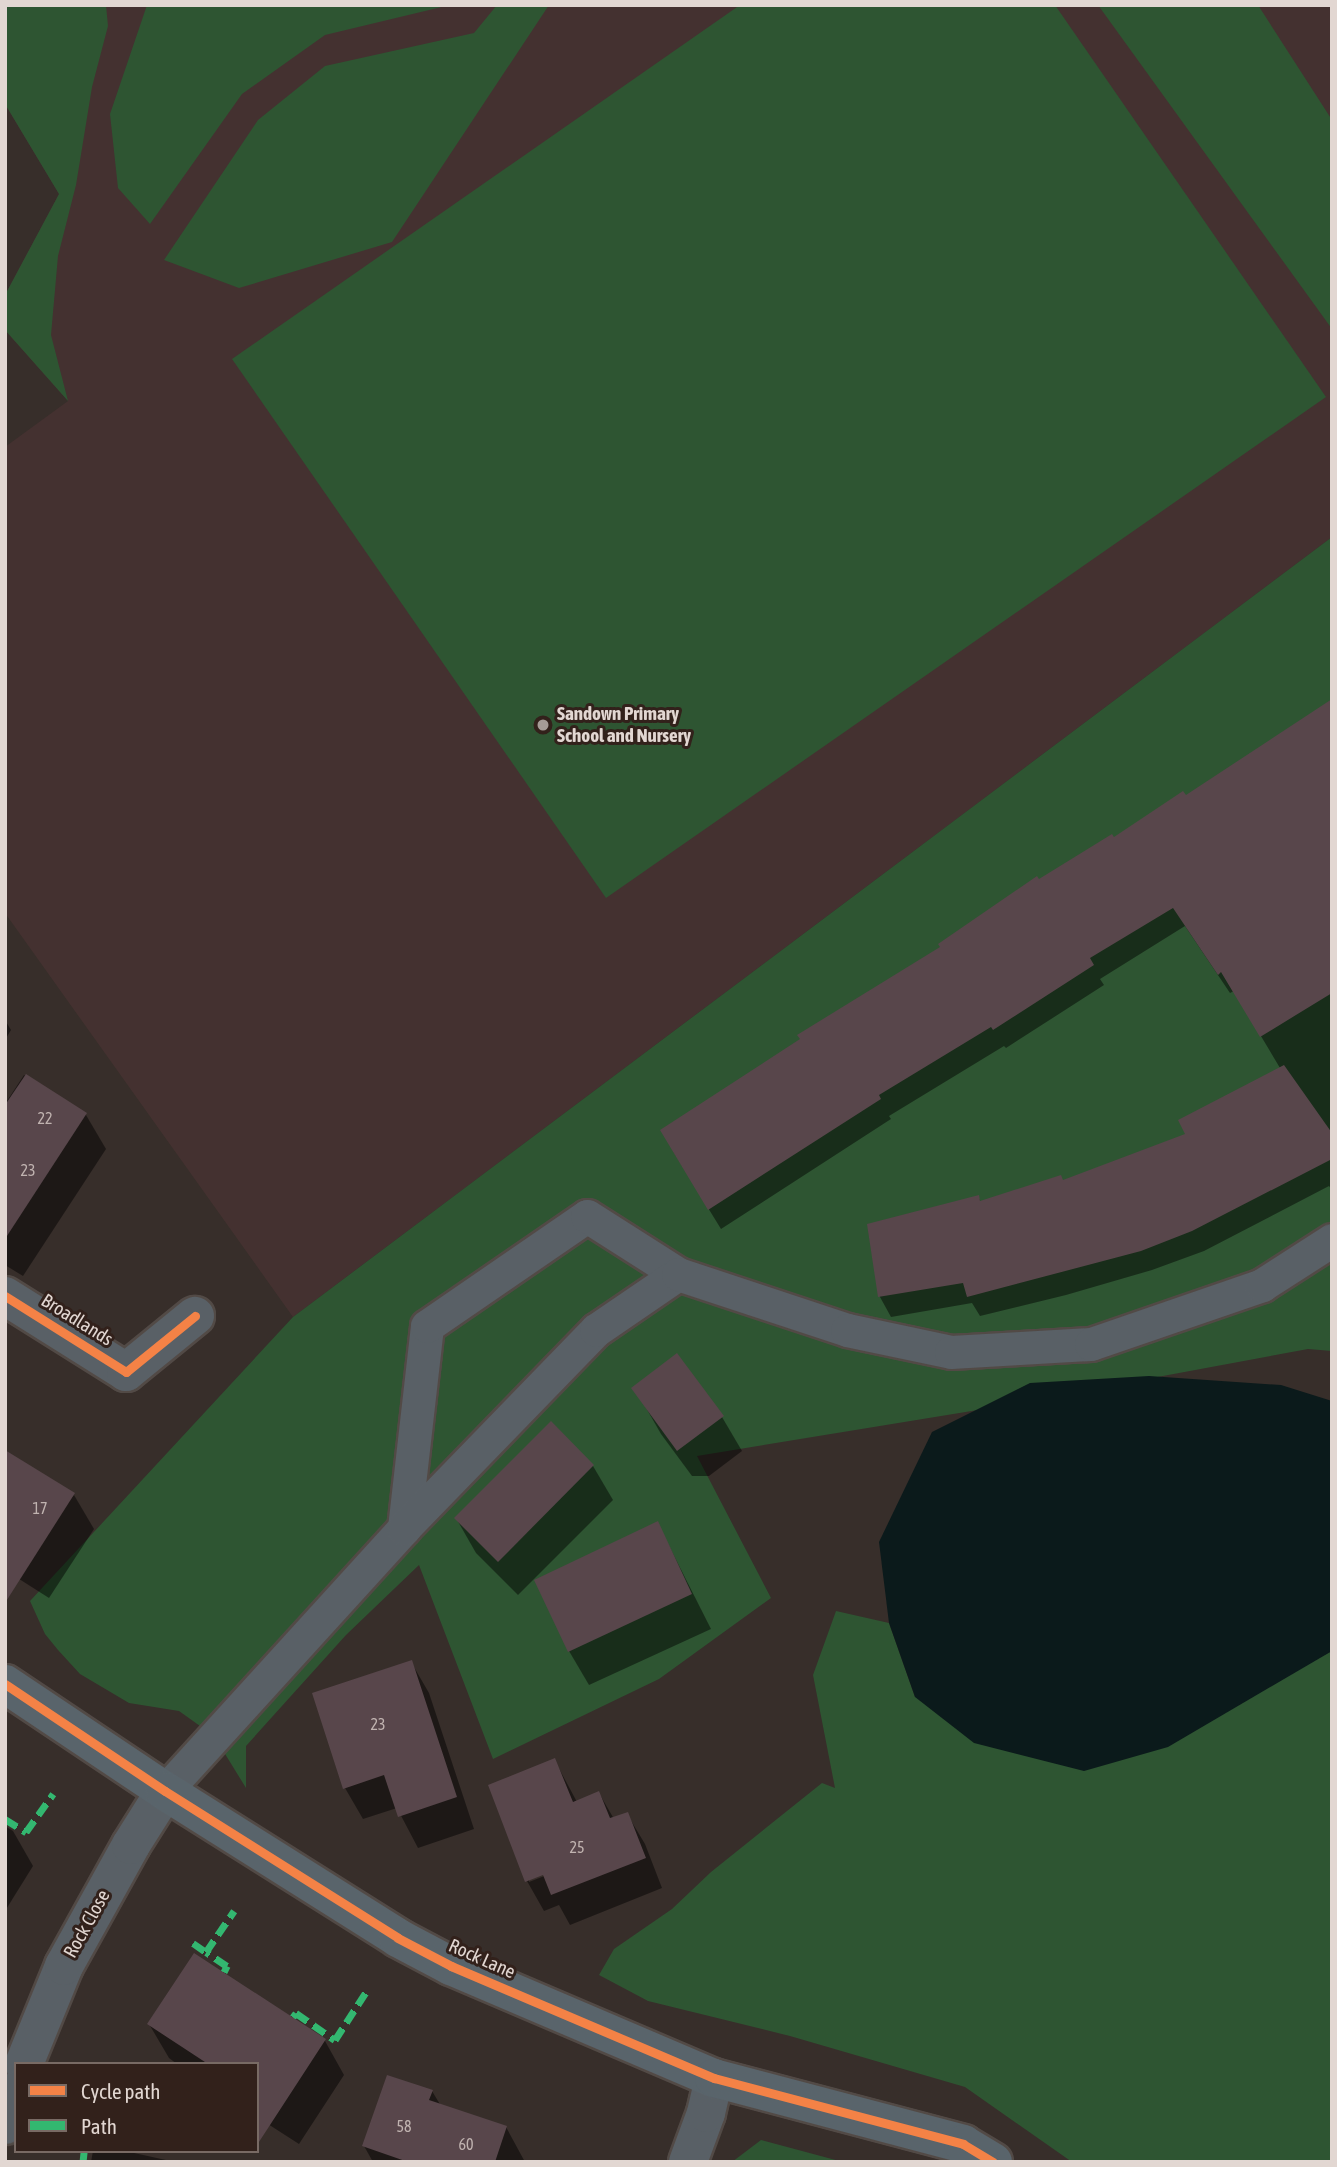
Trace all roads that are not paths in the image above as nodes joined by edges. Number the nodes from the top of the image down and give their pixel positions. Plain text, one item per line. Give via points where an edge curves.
1 (1332, 1241) edge
2 (678, 1274) junction
3 (5, 1296) edge
4 (195, 1316) dead end
5 (404, 1528) junction
6 (5, 1685) edge
7 (165, 1791) junction
8 (25, 2062) edge
9 (714, 2078) junction
10 (14, 2097) edge
11 (5, 2125) edge
12 (688, 2162) edge
13 (993, 2162) edge

1 - 2 lane via 1262,1285 1091,1344 951,1352 847,1330
2 - 5 lane via 596,1330
2 - 5 lane via 587,1216 427,1326
3 - 4 street, Broadlands via 126,1373
5 - 7 lane
6 - 7 street, Rock Lane
7 - 8 street, Rock Close via 64,1966
7 - 9 street, Rock Lane via 398,1938 451,1966
9 - 12 street
9 - 13 street, Rock Lane via 963,2144
10 - 11 street

